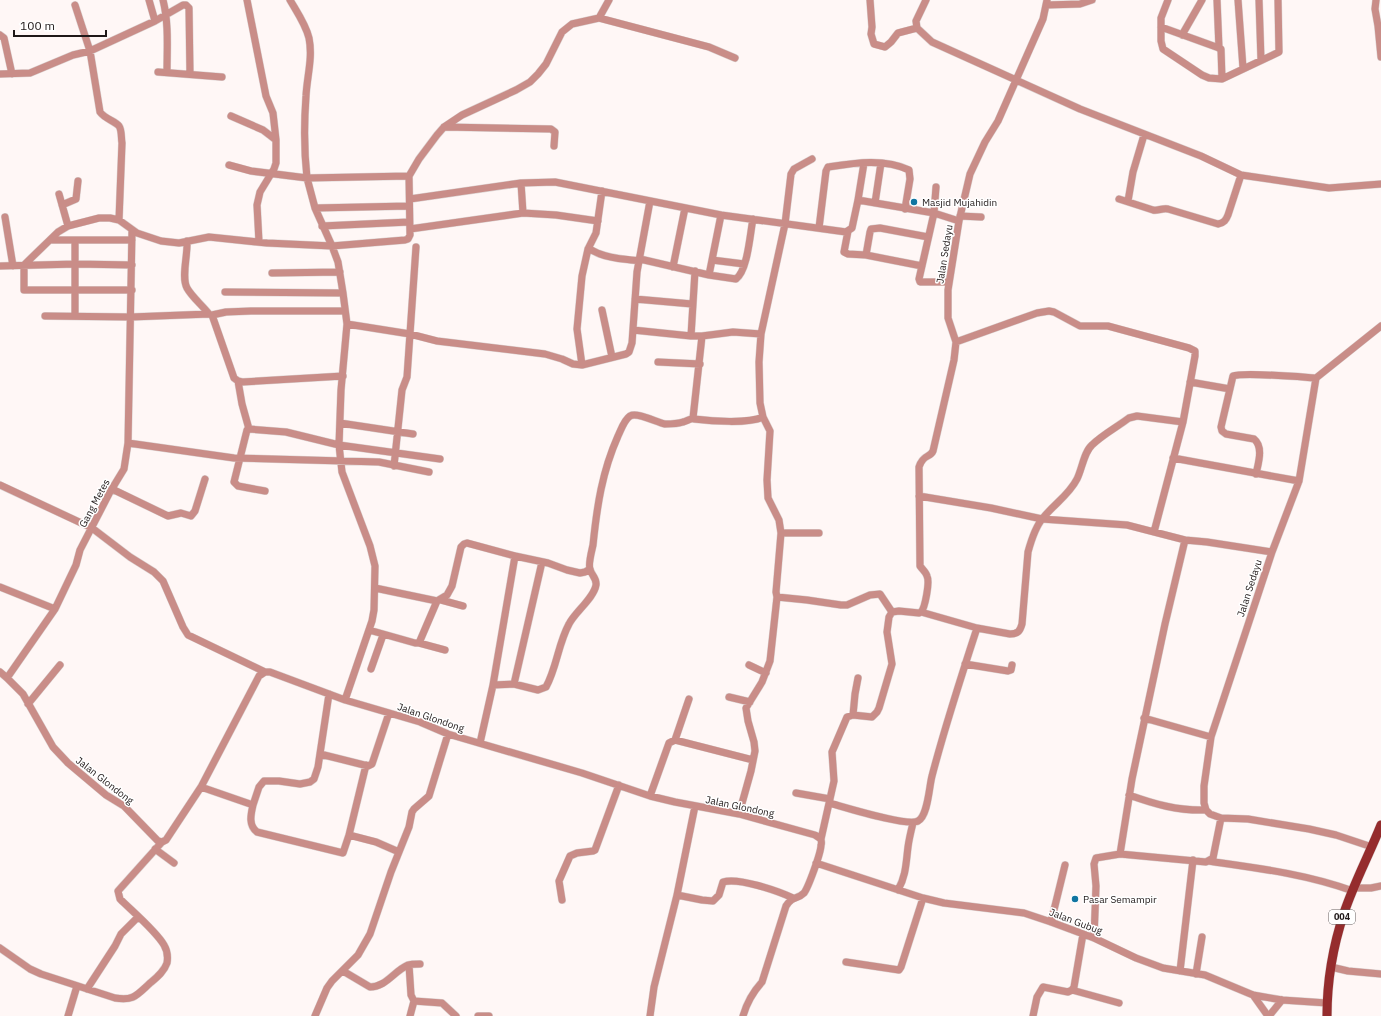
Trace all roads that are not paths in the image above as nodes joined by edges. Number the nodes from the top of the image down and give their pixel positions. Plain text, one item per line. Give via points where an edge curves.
1 (149, 0) edge
2 (164, 0) edge
3 (247, 0) edge
4 (290, 0) edge
5 (609, 0) edge
6 (870, 0) edge
7 (926, 0) edge
8 (1092, 0) edge
9 (1168, 0) edge
10 (1202, 0) edge
11 (1217, 0) edge
12 (1238, 0) edge
13 (1259, 0) edge
14 (1278, 0) edge
15 (1376, 0) edge
16 (1046, 3) edge
17 (75, 5) dead end
18 (167, 14) junction
19 (599, 18) junction
20 (155, 21) junction
21 (1380, 26) edge
22 (1161, 27) junction
23 (917, 28) junction
24 (0, 34) edge
25 (1182, 35) junction
26 (1219, 48) junction
27 (90, 50) junction
28 (1381, 57) edge
29 (735, 58) dead end
30 (1261, 60) junction
31 (1243, 68) junction
32 (158, 72) dead end
33 (167, 72) junction
34 (0, 74) edge
35 (12, 74) junction
36 (190, 74) junction
37 (222, 77) dead end
38 (1222, 79) junction
39 (1016, 80) junction
40 (230, 116) dead end
41 (444, 127) junction
42 (1144, 135) junction
43 (276, 140) junction
44 (554, 146) dead end
45 (812, 159) dead end
46 (864, 163) junction
47 (881, 163) junction
48 (229, 165) dead end
49 (271, 174) junction
50 (1241, 175) junction
51 (409, 176) junction
52 (307, 178) junction
53 (78, 181) dead end
54 (521, 183) junction
55 (1381, 184) edge
56 (936, 187) dead end
57 (602, 192) junction
58 (58, 194) dead end
59 (1119, 199) dead end
60 (858, 200) junction
61 (650, 201) junction
62 (1128, 201) junction
63 (410, 202) junction
64 (875, 203) junction
65 (62, 205) junction
66 (315, 208) junction
67 (685, 208) junction
68 (906, 209) junction
69 (523, 213) junction
70 (934, 213) junction
71 (721, 215) junction
72 (5, 217) dead end
73 (981, 217) dead end
74 (960, 218) junction
75 (753, 219) junction
76 (119, 220) junction
77 (598, 221) junction
78 (785, 224) junction
79 (68, 226) junction
80 (322, 226) junction
81 (410, 226) junction
82 (819, 228) junction
83 (132, 231) junction
84 (848, 232) junction
85 (928, 238) junction
86 (50, 240) junction
87 (75, 240) junction
88 (132, 240) junction
89 (186, 241) junction
90 (259, 242) junction
91 (332, 246) junction
92 (416, 247) dead end
93 (588, 249) junction
94 (866, 255) junction
95 (640, 260) junction
96 (712, 260) junction
97 (76, 264) junction
98 (744, 264) junction
99 (24, 265) junction
100 (132, 265) junction
101 (0, 266) edge
102 (13, 266) junction
103 (922, 266) junction
104 (674, 267) junction
105 (695, 271) junction
106 (340, 272) junction
107 (272, 273) dead end
108 (709, 275) junction
109 (949, 282) junction
110 (76, 289) junction
111 (132, 290) junction
112 (225, 292) dead end
113 (343, 293) junction
114 (635, 299) junction
115 (692, 304) junction
116 (602, 310) dead end
117 (345, 311) junction
118 (211, 314) junction
119 (45, 316) dead end
120 (75, 316) junction
121 (131, 317) junction
122 (346, 324) junction
123 (1381, 326) edge
124 (633, 330) junction
125 (410, 334) junction
126 (761, 334) junction
127 (691, 336) junction
128 (702, 336) junction
129 (956, 342) junction
130 (612, 357) junction
131 (658, 362) dead end
132 (700, 364) junction
133 (582, 365) junction
134 (343, 376) junction
135 (1316, 378) junction
136 (238, 381) junction
137 (1190, 382) junction
138 (1230, 389) junction
139 (763, 417) junction
140 (693, 418) junction
141 (340, 422) junction
142 (1183, 422) junction
143 (249, 429) junction
144 (398, 431) junction
145 (413, 434) dead end
146 (128, 443) junction
147 (339, 445) junction
148 (396, 453) junction
149 (240, 458) junction
150 (1173, 458) junction
151 (440, 459) dead end
152 (340, 462) junction
153 (394, 466) junction
154 (429, 472) dead end
155 (1256, 474) junction
156 (205, 479) dead end
157 (1299, 481) junction
158 (0, 485) edge
159 (112, 489) junction
160 (265, 491) dead end
161 (919, 496) junction
162 (1042, 519) junction
163 (92, 528) junction
164 (1154, 532) junction
165 (781, 533) junction
166 (819, 533) dead end
167 (1185, 540) junction
168 (1272, 552) junction
169 (515, 556) junction
170 (542, 562) junction
171 (590, 568) junction
172 (0, 587) edge
173 (375, 588) junction
174 (777, 596) junction
175 (439, 601) junction
176 (463, 606) dead end
177 (55, 609) junction
178 (892, 612) junction
179 (921, 612) junction
180 (977, 628) junction
181 (369, 630) junction
182 (383, 635) junction
183 (419, 643) junction
184 (445, 650) dead end
185 (361, 655) junction
186 (375, 659) junction
187 (965, 664) junction
188 (60, 665) dead end
189 (749, 665) dead end
190 (1012, 665) dead end
191 (371, 669) dead end
192 (0, 672) edge
193 (265, 672) junction
194 (766, 673) junction
195 (7, 678) junction
196 (858, 678) dead end
197 (514, 684) junction
198 (493, 685) junction
199 (329, 694) junction
200 (729, 697) dead end
201 (689, 699) dead end
202 (345, 700) junction
203 (750, 702) junction
204 (28, 704) junction
205 (389, 713) junction
206 (852, 715) junction
207 (1144, 718) junction
208 (448, 734) junction
209 (1211, 737) junction
210 (675, 740) junction
211 (480, 743) junction
212 (320, 754) junction
213 (753, 760) junction
214 (366, 765) junction
215 (619, 785) junction
216 (201, 787) junction
217 (796, 793) dead end
218 (1129, 795) junction
219 (650, 796) junction
220 (830, 801) junction
221 (253, 805) junction
222 (695, 806) junction
223 (1206, 810) junction
224 (739, 814) junction
225 (1221, 818) junction
226 (913, 823) junction
227 (1381, 825) edge
228 (349, 835) junction
229 (821, 839) junction
230 (162, 842) junction
231 (1372, 847) junction
232 (155, 849) junction
233 (399, 852) junction
234 (1120, 854) junction
235 (1193, 860) junction
236 (1208, 861) junction
237 (174, 863) dead end
238 (816, 863) junction
239 (1066, 865) dead end
240 (1381, 886) edge
241 (898, 890) junction
242 (1353, 890) junction
243 (677, 895) junction
244 (792, 898) junction
245 (923, 898) junction
246 (562, 900) dead end
247 (138, 916) junction
248 (1051, 922) junction
249 (1083, 934) junction
250 (1202, 936) dead end
251 (1094, 938) junction
252 (0, 948) edge
253 (846, 962) dead end
254 (420, 964) dead end
255 (409, 965) junction
256 (1331, 968) junction
257 (343, 971) junction
258 (1180, 971) junction
259 (1196, 974) junction
260 (1381, 974) edge
261 (77, 986) junction
262 (87, 989) junction
263 (1072, 990) junction
264 (1253, 995) junction
265 (1282, 1000) junction
266 (414, 1001) junction
267 (1118, 1003) dead end
268 (1327, 1003) junction
269 (68, 1016) edge
270 (315, 1016) edge
271 (410, 1016) edge
272 (456, 1016) edge
273 (478, 1016) edge
274 (488, 1016) edge
275 (650, 1016) edge
276 (744, 1016) edge
277 (1033, 1016) edge
278 (1268, 1016) edge
279 (1327, 1016) edge

1 - 20 street
2 - 18 street
3 - 43 street via 266,96 273,113
4 - 52 street via 306,28 310,46 305,99 304,154
5 - 19 street
6 - 23 street via 871,34 874,44 885,47 898,33
7 - 23 street via 916,21
8 - 16 street via 1080,4
9 - 22 street via 1161,16
10 - 25 street
11 - 26 street
12 - 31 street
13 - 30 street
14 - 30 street via 1280,51
15 - 21 street via 1375,9
16 - 39 street, Jalan Sedayu via 1043,19
17 - 27 street
18 - 20 street
18 - 33 street
18 - 36 street via 186,5 189,8
19 - 29 street via 709,47
19 - 41 street via 572,24 562,32 546,64 530,82 462,115
20 - 27 street
21 - 28 street
22 - 25 street
22 - 38 street via 1163,49 1202,75
23 - 39 street via 932,42
24 - 35 street via 4,38
25 - 26 street
26 - 38 street
27 - 35 street via 30,72
27 - 76 street via 100,112 119,126 121,133
30 - 31 street
31 - 38 street
32 - 33 street
33 - 36 street
34 - 35 street
36 - 37 street
39 - 42 street
39 - 74 street, Jalan Sedayu via 970,174
40 - 43 street via 263,130
41 - 44 street via 552,129 555,132
41 - 51 street
42 - 50 street via 1201,156
42 - 62 street
43 - 49 street via 276,163
45 - 78 street via 792,171
46 - 47 street
46 - 60 street
46 - 82 street via 827,168
47 - 64 street
47 - 68 street via 908,170 910,179
48 - 49 street
49 - 52 street
49 - 90 street via 260,192 257,205
50 - 55 street via 1329,188
50 - 62 street via 1228,215 1224,222 1218,224 1168,209 1153,210
51 - 52 street
51 - 63 street
52 - 66 street
53 - 65 street via 76,199
54 - 57 street via 555,182
54 - 63 street
54 - 69 street
56 - 70 street
57 - 61 street
57 - 77 street
58 - 65 street
59 - 62 street
60 - 64 street
60 - 84 street via 852,228
61 - 67 street
61 - 95 street
63 - 66 street
63 - 81 street
64 - 68 street
65 - 79 street
66 - 80 street
67 - 71 street
67 - 104 street
68 - 70 street
69 - 77 street
69 - 81 street
70 - 74 street
70 - 85 street
71 - 75 street
71 - 96 street
72 - 102 street
73 - 74 street
74 - 109 street, Jalan Sedayu
75 - 78 street
75 - 98 street
76 - 79 street via 99,218
76 - 83 street
77 - 93 street via 596,233
78 - 82 street
78 - 126 street
79 - 86 street
80 - 81 street
80 - 91 street
81 - 91 street via 409,237 405,240
82 - 84 street
83 - 88 street, Gang Metes
83 - 89 street via 170,243
84 - 94 street via 844,252
85 - 94 street via 874,228 870,232
85 - 103 street
86 - 87 street
86 - 99 street
87 - 88 street
87 - 97 street
88 - 100 street, Gang Metes
89 - 90 street via 209,237
89 - 118 street via 186,287
90 - 91 street
91 - 106 street
92 - 125 street
93 - 95 street via 609,257
93 - 133 street via 582,276 577,329
94 - 103 street
95 - 104 street
95 - 114 street
96 - 98 street
96 - 108 street
97 - 99 street
97 - 100 street
97 - 110 street
98 - 108 street via 736,279
99 - 102 street
99 - 110 street via 24,290
100 - 111 street, Gang Metes
101 - 102 street
103 - 109 street via 920,282
104 - 105 street
105 - 108 street
105 - 115 street
106 - 107 street
106 - 113 street
109 - 129 street, Jalan Sedayu via 948,318
110 - 111 street
110 - 120 street
111 - 121 street, Gang Metes
112 - 113 street
113 - 117 street
114 - 115 street
114 - 124 street
115 - 127 street
116 - 130 street
117 - 118 street via 251,310
117 - 122 street
118 - 121 street
118 - 136 street via 234,378
119 - 120 street
120 - 121 street
121 - 146 street, Gang Metes
122 - 125 street
122 - 134 street
123 - 135 street
124 - 127 street
124 - 130 street via 629,352
125 - 133 street via 437,341 545,354
125 - 144 street
126 - 128 street via 733,332
126 - 139 street via 759,388
127 - 128 street
128 - 132 street
129 - 137 street via 1049,311 1080,326 1108,326 1193,349 1195,353
129 - 161 street, Jalan Sedayu via 933,451 923,459 919,467
130 - 133 street
131 - 132 street
132 - 140 street
134 - 136 street
134 - 141 street via 340,390
135 - 138 street via 1236,375 1233,376
135 - 157 street
136 - 143 street
137 - 138 street
137 - 142 street
138 - 155 street via 1222,431 1258,442 1260,449
139 - 140 street via 755,420 708,421
139 - 165 street via 770,432 768,498 779,520
140 - 171 street via 684,422 664,424 637,415 628,418 606,464
141 - 144 street
141 - 147 street
142 - 150 street
142 - 162 street via 1142,416 1130,418 1091,445 1086,452 1077,480
143 - 147 street via 286,432
143 - 149 street
144 - 145 street
144 - 148 street
146 - 149 street
146 - 159 street, Gang Metes via 124,469
147 - 148 street
147 - 152 street
148 - 151 street
148 - 153 street
149 - 152 street
149 - 160 street via 235,484
150 - 155 street
150 - 164 street
152 - 153 street via 378,462
152 - 173 street via 370,546 375,566
153 - 154 street
155 - 157 street
156 - 159 street via 191,516 181,513 168,516
157 - 168 street
158 - 163 street, Jalan Glondong
159 - 163 street, Gang Metes
161 - 162 street, Jalan Sedayu
161 - 179 street, Jalan Sedayu via 920,566 928,579 925,604
162 - 164 street, Jalan Sedayu via 1127,525
162 - 180 street via 1028,552 1022,624 1018,632 1010,634
163 - 177 street, Gang Metes
163 - 193 street, Jalan Glondong via 163,581 188,635
164 - 167 street, Jalan Sedayu
165 - 166 street
165 - 174 street
167 - 168 street, Jalan Sedayu
167 - 207 street
168 - 209 street, Jalan Sedayu
169 - 170 street
169 - 175 street via 464,544 461,547 452,586 447,595
169 - 198 street
170 - 171 street via 580,573
170 - 197 street
171 - 197 street via 596,579 596,586 568,626 546,687 538,690
172 - 177 street
173 - 175 street
173 - 181 street via 374,610
174 - 178 street via 841,606 880,594
174 - 194 street via 770,660
175 - 176 street
175 - 183 street
177 - 195 street, Gang Metes
178 - 179 street
178 - 206 street via 886,632 892,664 879,708 872,716
179 - 180 street
180 - 187 street
181 - 182 street
181 - 185 street
182 - 183 street via 414,644
182 - 186 street
183 - 184 street
185 - 186 street
185 - 202 street
186 - 191 street
187 - 190 street via 1008,671
187 - 226 street via 950,709 925,813
188 - 204 street
189 - 194 street
192 - 195 street, Jalan Glondong
193 - 199 street, Jalan Glondong
193 - 216 street via 259,676
194 - 203 street
195 - 204 street, Jalan Glondong via 23,694
196 - 206 street
197 - 198 street
198 - 211 street
199 - 202 street, Jalan Glondong
199 - 212 street
200 - 203 street
201 - 210 street
202 - 205 street, Jalan Glondong
203 - 213 street via 746,708 746,715 754,742
204 - 230 street, Jalan Glondong via 53,747 68,764 124,806 155,839
205 - 208 street, Jalan Glondong
205 - 214 street via 372,764
206 - 220 street via 832,749 834,778
207 - 209 street
207 - 218 street
208 - 211 street, Jalan Glondong
208 - 233 street via 429,796 414,808
209 - 223 street, Jalan Sedayu via 1204,786
210 - 213 street
210 - 219 street via 669,743
211 - 215 street, Jalan Glondong
212 - 214 street
212 - 221 street via 314,779 300,784 264,781
213 - 224 street
214 - 228 street
215 - 219 street, Jalan Glondong
215 - 246 street via 595,850 572,854 568,859 559,880
216 - 221 street
216 - 230 street via 166,840
217 - 220 street
218 - 223 street via 1158,805
218 - 234 street
219 - 222 street, Jalan Glondong
220 - 226 street via 897,821
220 - 229 street
221 - 228 street via 251,823 257,832 343,853
222 - 224 street, Jalan Glondong
222 - 243 street
223 - 225 street
224 - 229 street, Jalan Glondong via 815,834
225 - 231 street via 1248,819 1309,829
225 - 236 street via 1213,858
226 - 241 street via 905,872
227 - 231 main road, 004
228 - 233 street via 376,842
229 - 238 street via 822,846
230 - 232 street
231 - 242 main road, 004
232 - 237 street
232 - 247 street via 118,892 120,899
233 - 257 street via 370,934 358,955
234 - 235 street
234 - 251 street via 1099,857 1094,861
235 - 236 street
235 - 258 street
236 - 242 street via 1302,876
238 - 241 street, Jalan Gubug
238 - 244 street via 806,890 801,896
239 - 248 street
240 - 242 street
241 - 245 street, Jalan Gubug
242 - 256 main road, 004 via 1341,922
243 - 244 street via 713,901 719,895 723,882 728,880 762,887
243 - 275 street via 654,987
244 - 276 street via 786,906 762,982 753,991 744,1009
245 - 248 street, Jalan Gubug via 1024,913
245 - 253 street via 899,970
247 - 262 street via 121,934
247 - 262 street via 165,946 168,956 159,975 132,999 124,1000
248 - 249 street, Jalan Gubug
249 - 251 street, Jalan Gubug
249 - 263 street
250 - 259 street
251 - 258 street, Jalan Gubug via 1136,958
252 - 261 street via 30,969
254 - 255 street
255 - 257 street via 396,972 384,984 375,987 370,987
255 - 266 street via 411,995
256 - 260 street
256 - 268 main road, 004
257 - 270 street via 327,988
258 - 259 street, Jalan Gubug
259 - 264 street, Jalan Gubug via 1214,978
261 - 262 street
261 - 269 street
263 - 267 street
263 - 277 street via 1068,992 1043,987
264 - 265 street, Jalan Gubug
264 - 278 street
265 - 268 street, Jalan Gubug
265 - 278 street
266 - 271 street
266 - 272 street via 442,1003
268 - 279 main road, 004
273 - 274 street

